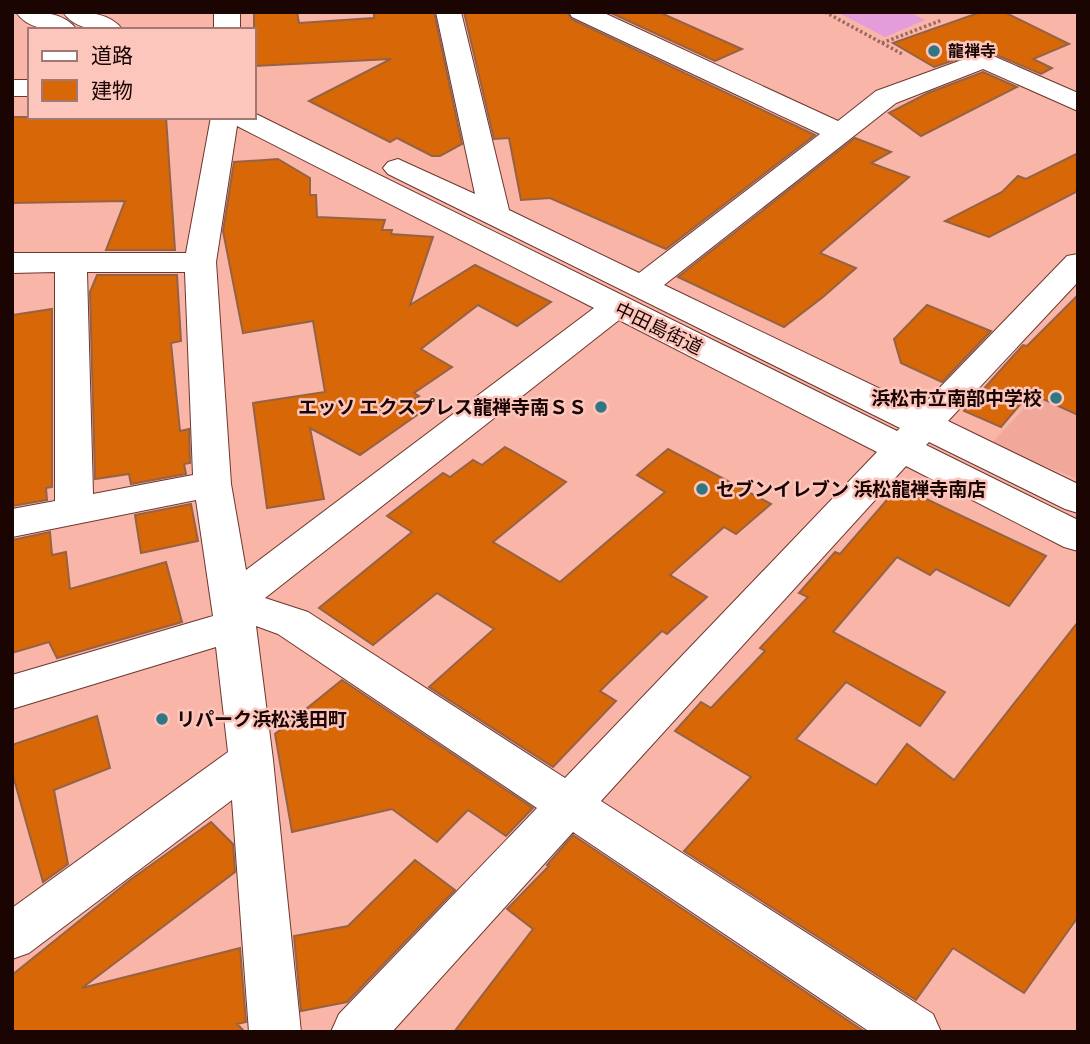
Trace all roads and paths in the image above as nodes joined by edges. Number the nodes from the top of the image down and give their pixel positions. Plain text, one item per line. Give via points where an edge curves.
1 (29, 12) edge
2 (75, 12) edge
3 (448, 12) edge
4 (581, 12) edge
5 (825, 12) edge
6 (942, 20) dead end
7 (60, 28) edge
8 (106, 28) edge
9 (881, 43) junction
10 (911, 59) dead end
11 (256, 101) edge
12 (1078, 103) edge
13 (225, 119) edge
14 (245, 119) edge
15 (839, 132) junction
16 (495, 215) junction
17 (200, 262) junction
18 (12, 263) edge
19 (71, 263) junction
20 (1078, 263) edge
21 (629, 297) junction
22 (913, 436) junction
23 (212, 484) junction
24 (1078, 500) edge
25 (74, 510) junction
26 (12, 523) edge
27 (1078, 537) edge
28 (233, 614) junction
29 (12, 692) edge
30 (251, 760) junction
31 (572, 804) junction
32 (12, 937) edge
33 (275, 1032) edge
34 (357, 1032) edge
35 (915, 1032) edge

1 - 7 street
2 - 8 street
3 - 16 street
4 - 15 street
5 - 9 path
6 - 9 path
9 - 10 path
11 - 16 street, 中田島街道
12 - 15 street via 984,60 886,97
13 - 17 street
14 - 21 street, 中田島街道
15 - 21 street
16 - 21 street, 中田島街道
17 - 19 street
17 - 23 street
18 - 19 street
19 - 25 street
20 - 22 street
21 - 22 street, 中田島街道
21 - 28 street
22 - 24 street, 中田島街道
22 - 27 street, 中田島街道
22 - 31 street
23 - 25 street
23 - 28 street
25 - 26 street
28 - 29 street
28 - 30 street
28 - 31 street via 293,623
30 - 32 street
30 - 33 street
31 - 34 street
31 - 35 street

